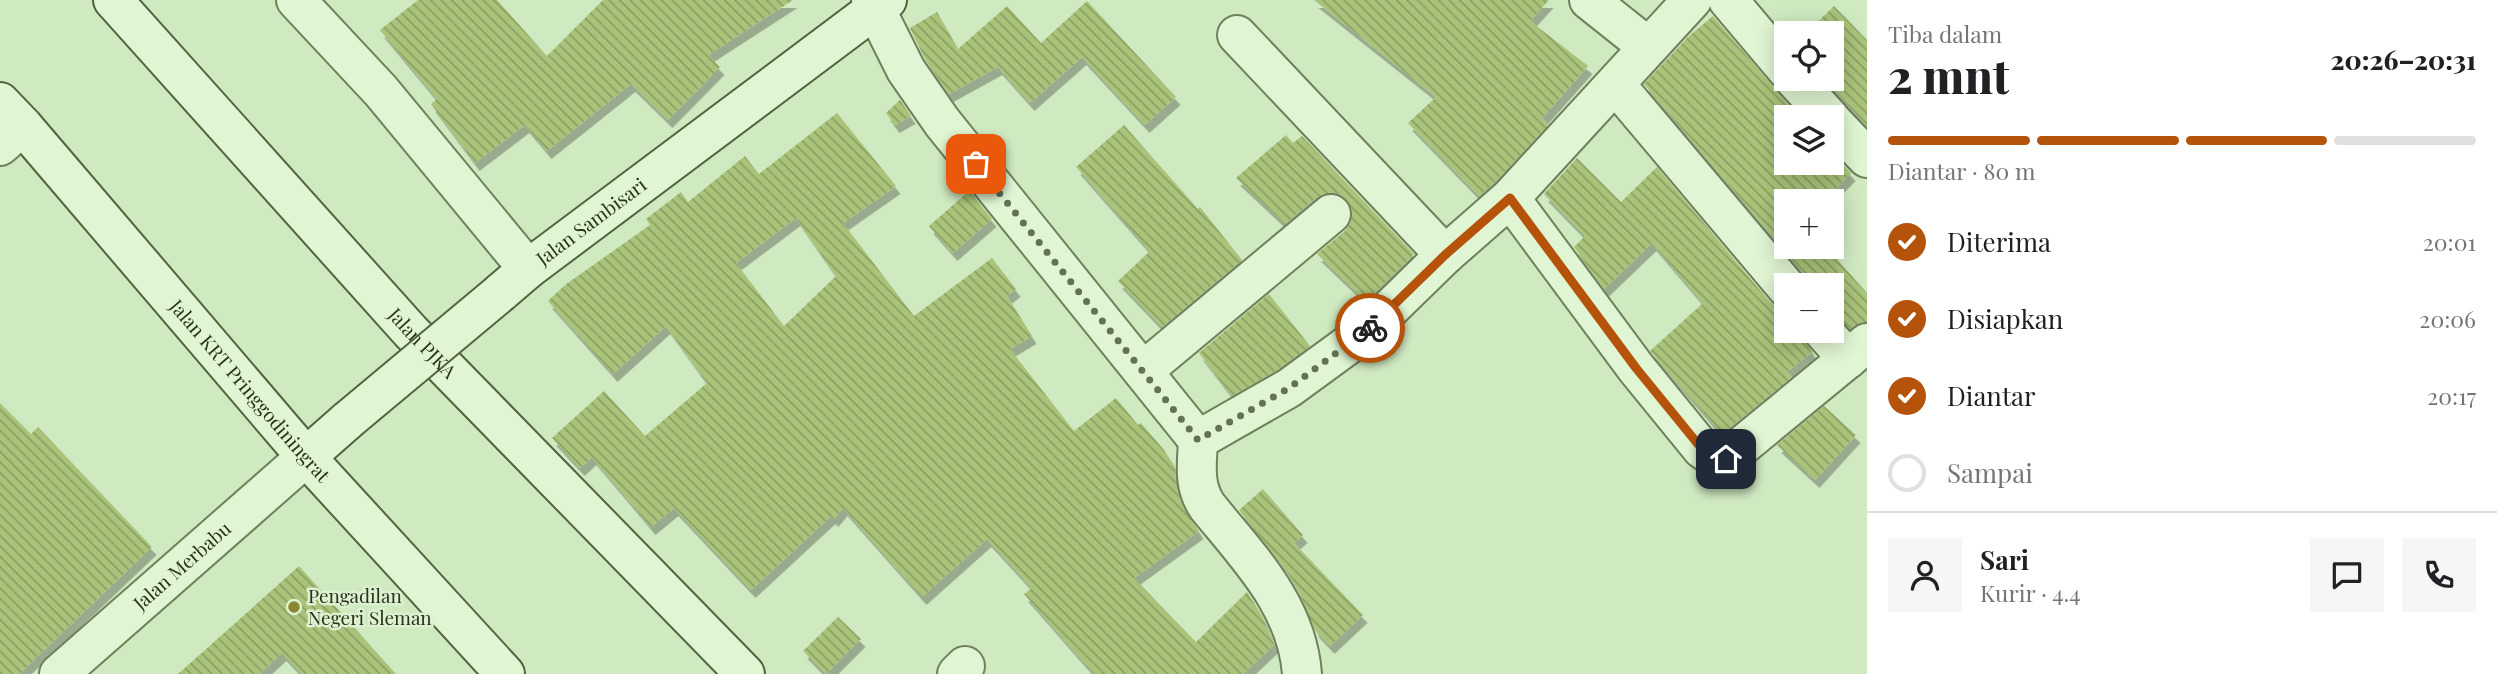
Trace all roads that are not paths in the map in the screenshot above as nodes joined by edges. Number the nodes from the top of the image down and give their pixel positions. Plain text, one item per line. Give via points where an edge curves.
1 (113, 0) edge
2 (296, 0) edge
3 (1589, 0) edge
4 (1692, 0) edge
5 (1728, 0) edge
6 (877, 3) edge
7 (1237, 35) dead end
8 (1648, 47) junction
9 (1774, 55) edge
10 (1616, 85) junction
11 (1805, 91) edge
12 (1818, 105) edge
13 (8, 125) edge
14 (1844, 133) edge
15 (1867, 158) edge
16 (1510, 198) junction
17 (1331, 214) dead end
18 (1445, 255) junction
19 (1774, 273) edge
20 (514, 281) junction
21 (1858, 351) edge
22 (1143, 371) junction
23 (1198, 440) junction
24 (306, 457) junction
25 (59, 674) edge
26 (505, 674) edge
27 (745, 674) edge
28 (1302, 674) edge

1 - 27 street, Jalan PJKA via 420,342
2 - 20 street via 381,91
3 - 8 street
4 - 8 street
5 - 9 street
6 - 20 street, Jalan Sambisari
6 - 22 street via 906,70 943,122
7 - 18 street
8 - 10 street
10 - 16 street
10 - 19 street
11 - 12 street
13 - 24 street, Jalan KRT Pringgodiningrat
14 - 15 street
16 - 18 street
16 - 21 street via 1636,368 1702,449 1715,458 1726,459
17 - 22 street
18 - 23 street via 1367,331 1289,388
20 - 24 street, Jalan Sambisari, bridge
22 - 23 street
23 - 28 street via 1199,493 1266,576 1285,611
24 - 25 street, Jalan Merbabu
24 - 26 street, Jalan KRT Pringgodiningrat

